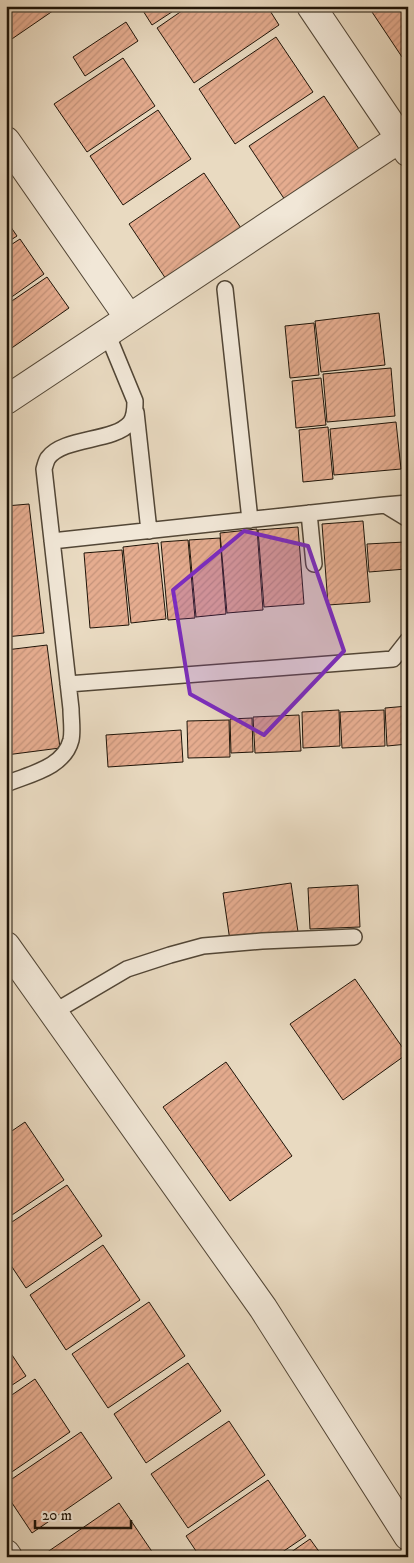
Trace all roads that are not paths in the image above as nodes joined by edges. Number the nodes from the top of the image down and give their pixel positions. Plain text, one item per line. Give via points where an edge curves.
1 (311, 6) edge
2 (6, 141) edge
3 (405, 141) edge
4 (225, 288) dead end
5 (118, 326) junction
6 (6, 400) edge
7 (135, 410) junction
8 (408, 503) edge
9 (385, 505) junction
10 (309, 513) junction
11 (408, 519) edge
12 (250, 520) junction
13 (149, 531) junction
14 (52, 541) junction
15 (314, 564) dead end
16 (408, 640) edge
17 (400, 659) edge
18 (68, 684) junction
19 (6, 784) edge
20 (354, 937) dead end
21 (6, 946) edge
22 (54, 1012) junction
23 (408, 1536) edge

1 - 3 street
2 - 5 street
3 - 5 street
4 - 12 lane
5 - 6 street
5 - 7 lane
7 - 13 lane
7 - 14 lane via 131,422 122,430 66,446 46,460 44,469
8 - 9 lane
9 - 10 lane
9 - 11 lane
10 - 12 lane
10 - 15 lane
12 - 13 lane
13 - 14 lane
14 - 18 lane
16 - 17 lane
17 - 18 lane
18 - 19 lane via 71,739 66,753 53,764
20 - 22 lane via 195,948 127,969
21 - 22 street
22 - 23 street via 263,1308

